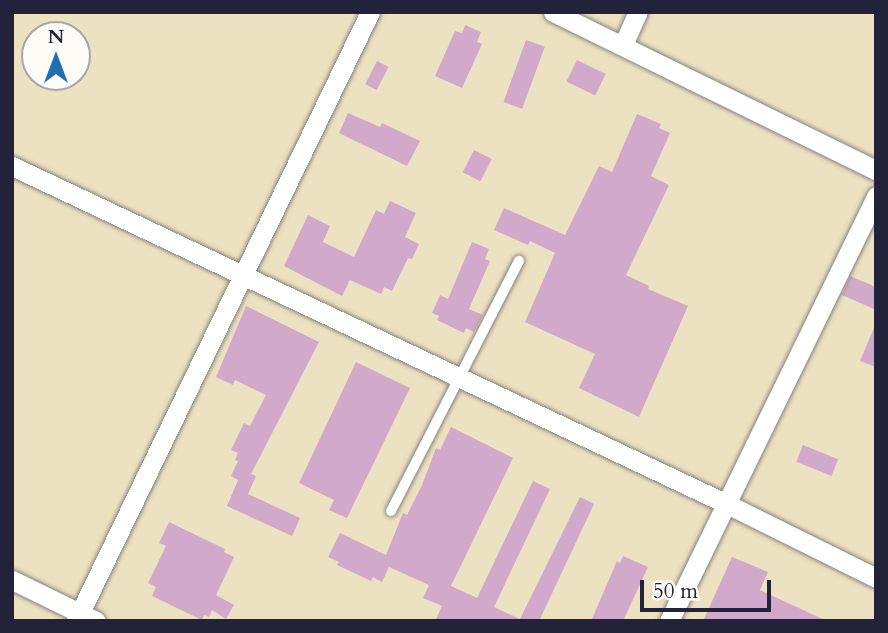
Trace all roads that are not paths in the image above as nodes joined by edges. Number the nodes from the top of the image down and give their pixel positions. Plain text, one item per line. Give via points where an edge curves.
1 (370, 12) edge
2 (553, 12) edge
3 (638, 12) edge
4 (623, 45) junction
5 (12, 166) edge
6 (876, 170) edge
7 (876, 196) edge
8 (519, 261) dead end
9 (242, 275) junction
10 (460, 378) junction
11 (727, 504) junction
12 (391, 511) dead end
13 (876, 578) edge
14 (12, 580) edge
15 (84, 618) edge
16 (669, 621) edge

1 - 9 street
2 - 4 street
3 - 4 street
4 - 6 street
5 - 9 street
7 - 11 street
8 - 10 lane
9 - 10 street
9 - 15 street
10 - 11 street
10 - 12 lane
11 - 13 street
11 - 16 street
14 - 15 street

